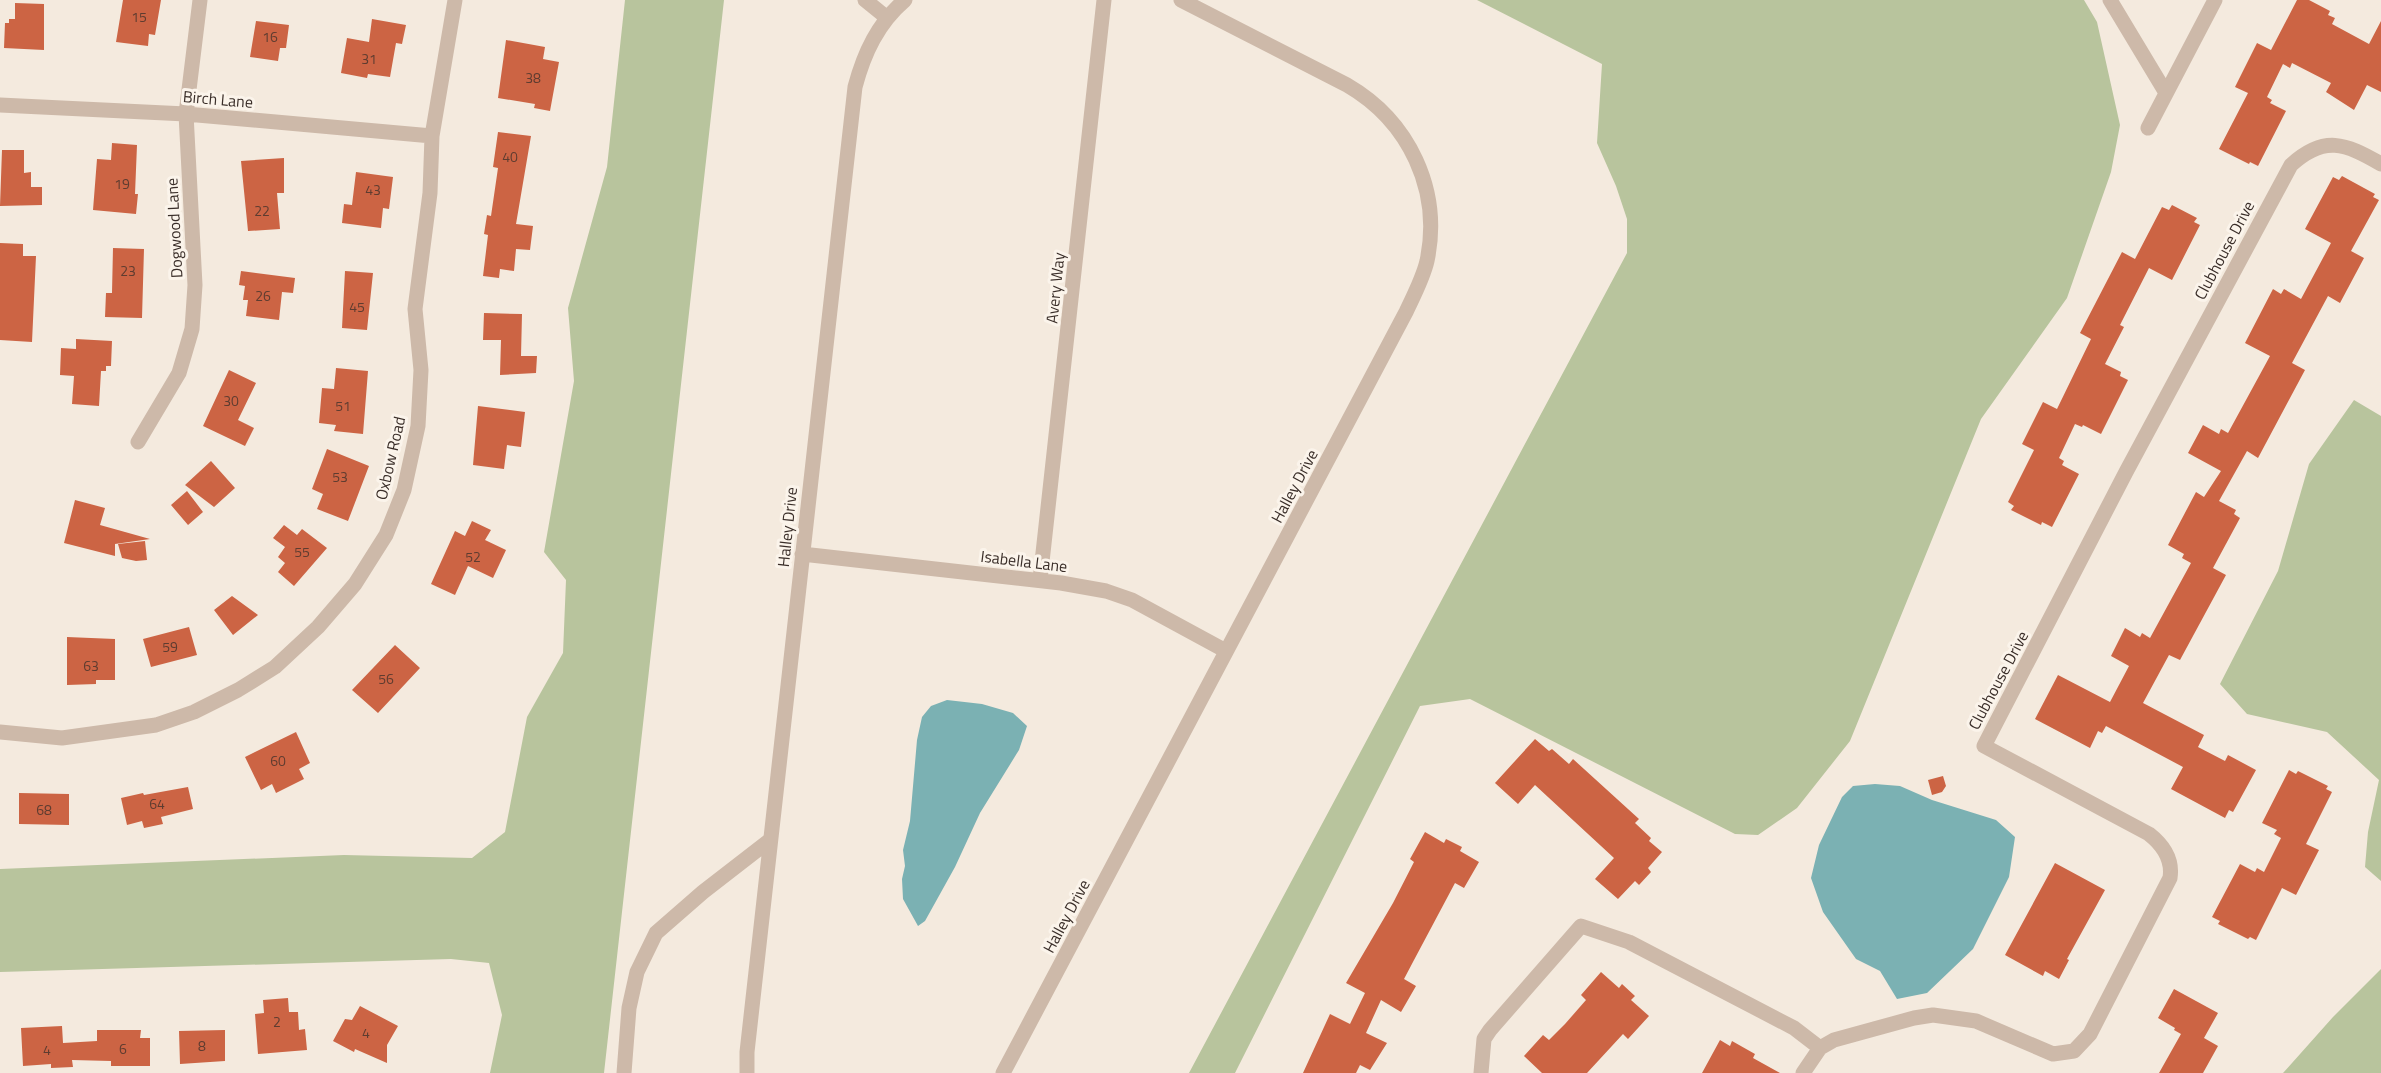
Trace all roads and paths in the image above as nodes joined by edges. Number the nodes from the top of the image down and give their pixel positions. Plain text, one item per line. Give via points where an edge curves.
1 (200, 0) edge
2 (455, 0) edge
3 (865, 0) edge
4 (905, 0) edge
5 (1104, 0) edge
6 (1181, 0) edge
7 (2110, 0) edge
8 (2215, 0) edge
9 (886, 17) junction
10 (2166, 93) junction
11 (0, 105) edge
12 (186, 114) junction
13 (2148, 128) dead end
14 (432, 136) junction
15 (2381, 164) edge
16 (138, 442) dead end
17 (802, 554) junction
18 (1040, 580) junction
19 (1227, 651) junction
20 (0, 732) edge
21 (770, 840) junction
22 (1820, 1048) junction
23 (624, 1073) edge
24 (747, 1073) edge
25 (1004, 1073) edge
26 (1481, 1073) edge
27 (1803, 1073) edge

1 - 12 street, Dogwood Lane
2 - 14 street, Oxbow Road
3 - 9 street
4 - 9 street, Halley Drive
5 - 18 street, Avery Way
6 - 19 street, Halley Drive via 1347,85 1377,106 1413,152 1430,207 1426,262 1414,295
7 - 10 street
8 - 10 street
9 - 17 street, Halley Drive via 868,49 855,87
10 - 13 street
11 - 12 street, Birch Lane
12 - 14 street, Birch Lane
12 - 16 street, Dogwood Lane via 195,274 192,329 179,373
14 - 20 street, Oxbow Road via 430,193 415,309 421,370 418,426 404,489 386,535 356,584 275,667 194,712 156,725 62,738
15 - 22 street, Clubhouse Drive via 2347,146 2326,145 2291,165 1984,746 2149,834 2167,854 2172,868 2170,878 2090,1034 2074,1052 2053,1054 1976,1021 1933,1015 1834,1040
17 - 18 street, Isabella Lane
17 - 21 street, Halley Drive
18 - 19 street, Isabella Lane via 1083,586 1131,600
19 - 25 street, Halley Drive
21 - 23 street via 656,933 637,972 629,1008
21 - 24 street, Halley Drive
22 - 26 street via 1794,1028 1629,942 1581,926 1490,1030 1485,1039
22 - 27 street

